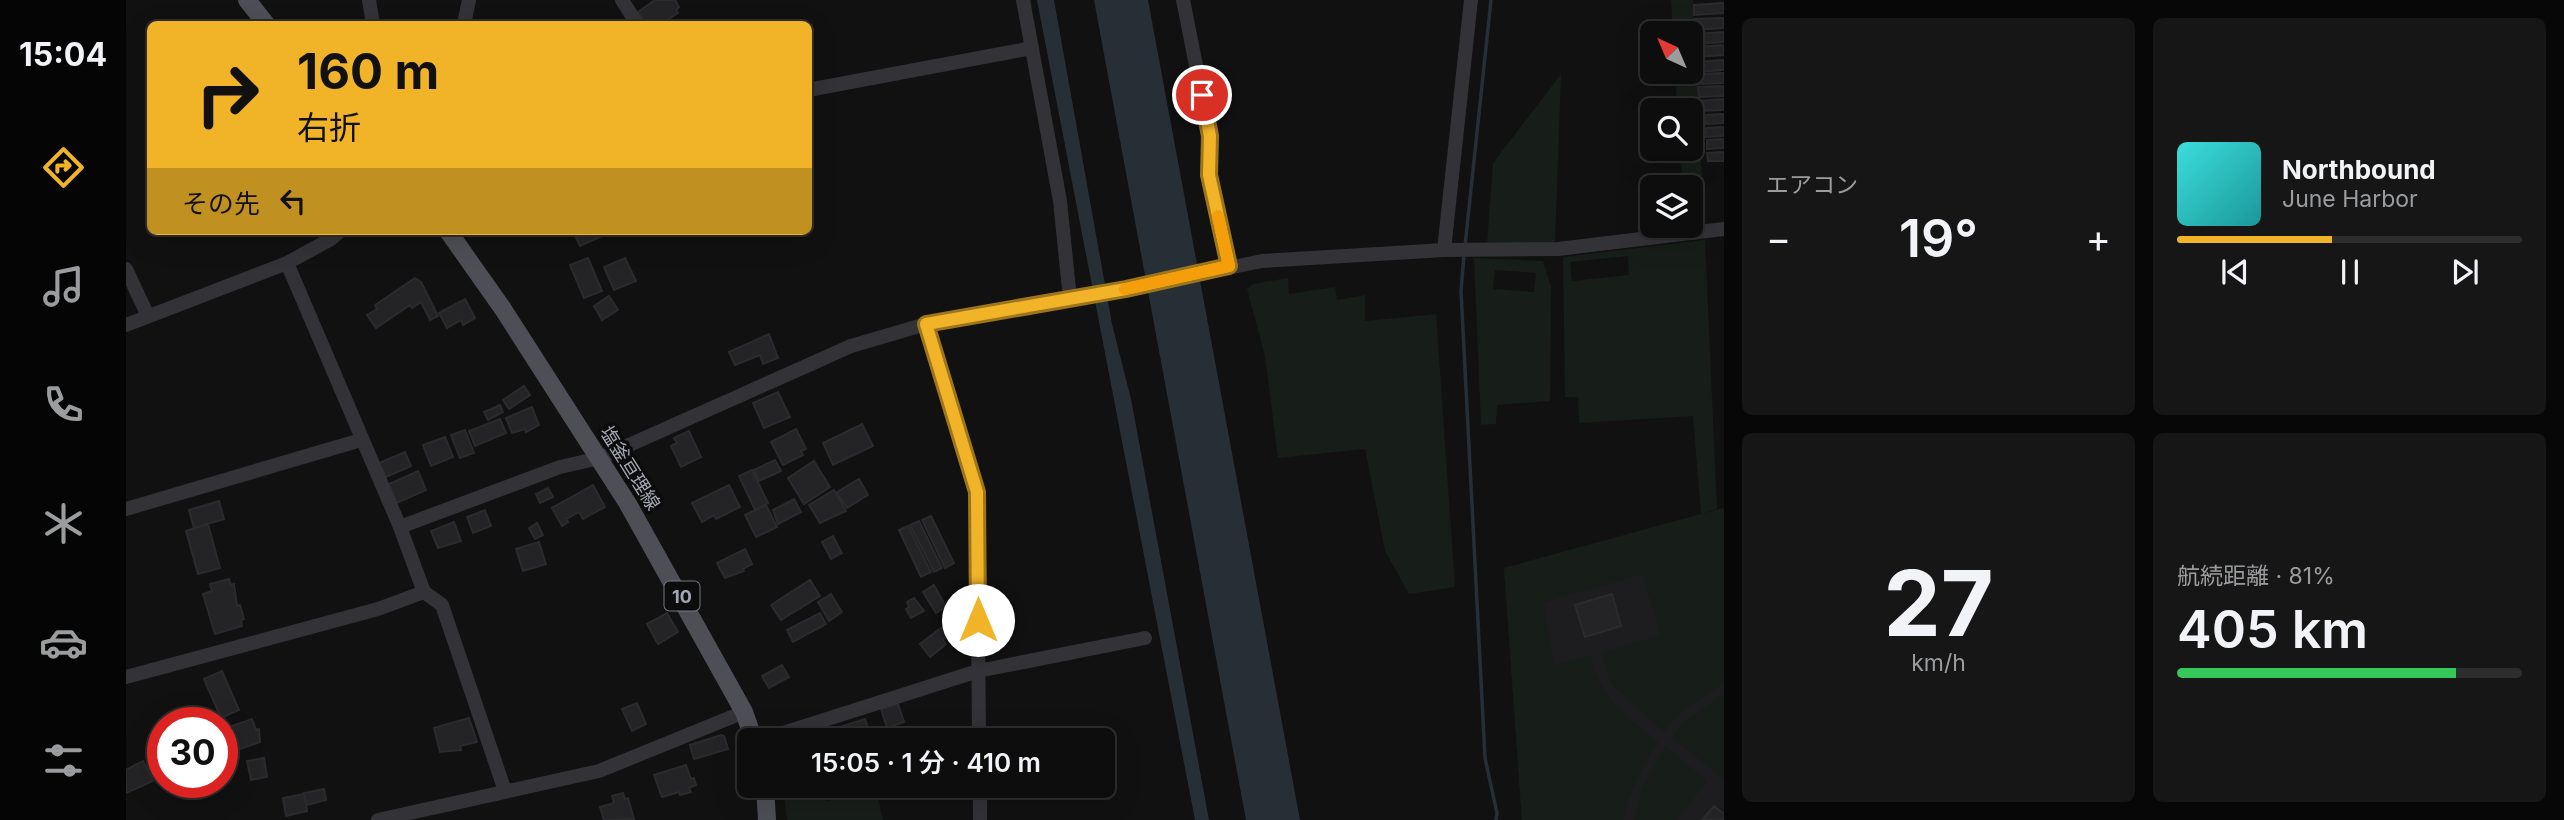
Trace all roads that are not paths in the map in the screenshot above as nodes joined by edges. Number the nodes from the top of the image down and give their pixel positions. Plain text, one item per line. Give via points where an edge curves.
1 (247, 0) edge
2 (369, 0) edge
3 (469, 0) edge
4 (622, 0) edge
5 (1023, 0) edge
6 (1182, 0) edge
7 (1471, 0) edge
8 (372, 18) dead end
9 (264, 21) edge
10 (465, 21) edge
11 (635, 21) edge
12 (1032, 47) junction
13 (812, 89) edge
14 (1724, 229) edge
15 (336, 235) edge
16 (451, 235) edge
17 (1448, 251) junction
18 (287, 263) junction
19 (1229, 266) junction
20 (126, 269) edge
21 (1073, 298) junction
22 (148, 316) junction
23 (926, 324) junction
24 (126, 325) edge
25 (361, 440) junction
26 (600, 458) junction
27 (126, 509) edge
28 (400, 527) junction
29 (424, 592) junction
30 (1146, 638) dead end
31 (978, 671) junction
32 (126, 677) edge
33 (744, 712) junction
34 (749, 728) edge
35 (802, 728) edge
36 (979, 728) edge
37 (505, 791) junction
38 (766, 798) edge
39 (980, 798) edge
40 (378, 820) edge
41 (767, 820) edge
42 (981, 820) edge

1 - 9 main road
2 - 8 street
3 - 10 street
4 - 11 street
5 - 12 street
6 - 19 street via 1210,136 1209,175
7 - 17 street
12 - 13 street
12 - 21 street
14 - 17 street via 1558,249
15 - 18 street
16 - 26 main road, 塩釜亘理線 / 10
17 - 19 street
18 - 22 street
18 - 25 street
19 - 21 street
20 - 22 street
21 - 23 street
22 - 24 street
23 - 26 street via 851,346
23 - 31 street via 977,492
25 - 27 street
25 - 28 street
26 - 28 street via 560,467
26 - 33 main road, 塩釜亘理線 / 10
28 - 29 street
29 - 32 street via 378,609
29 - 37 street via 442,605
30 - 31 street
31 - 35 street
31 - 36 street
33 - 34 main road, 塩釜亘理線 / 10
33 - 37 street via 599,771
37 - 40 street
38 - 41 main road
39 - 42 street

